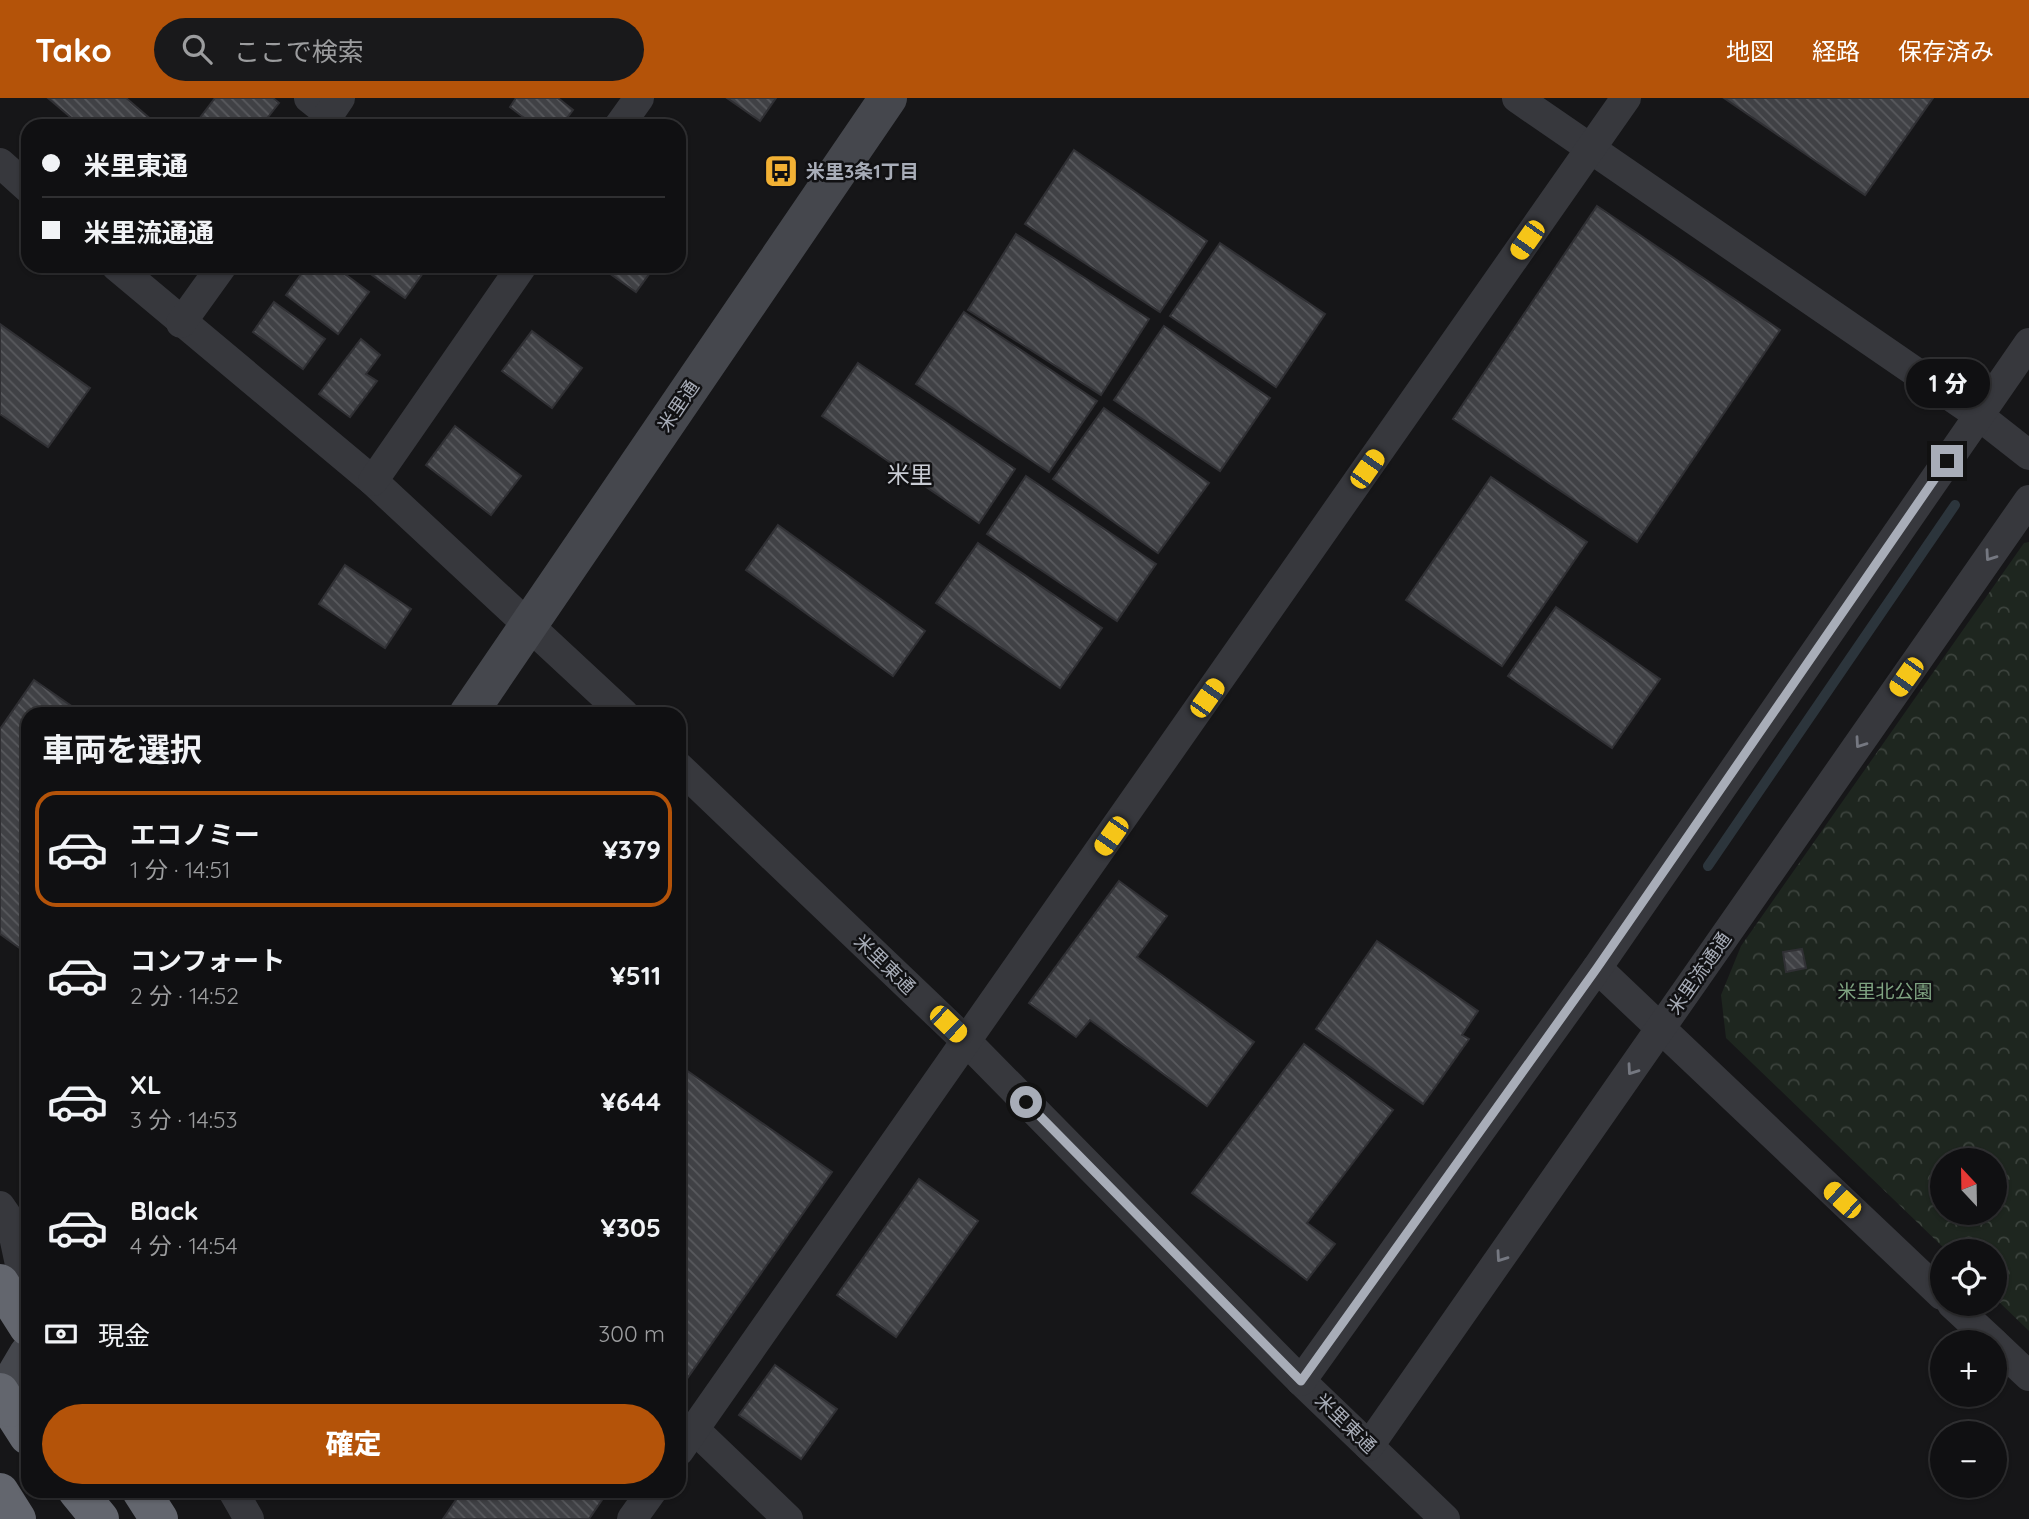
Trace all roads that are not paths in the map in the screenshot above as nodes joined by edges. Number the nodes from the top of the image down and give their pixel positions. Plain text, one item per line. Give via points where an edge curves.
1 (639, 98) edge
2 (888, 98) edge
3 (1517, 98) edge
4 (1626, 98) edge
5 (624, 119) edge
6 (1591, 148) junction
7 (0, 163) edge
8 (21, 182) edge
9 (124, 273) edge
10 (217, 273) edge
11 (517, 273) edge
12 (181, 323) junction
13 (2029, 343) edge
14 (1978, 415) junction
15 (2029, 455) edge
16 (373, 481) junction
17 (2029, 500) edge
18 (530, 624) junction
19 (473, 707) edge
20 (617, 707) edge
21 (686, 774) edge
22 (1597, 968) junction
23 (1660, 1030) junction
24 (967, 1042) junction
25 (0, 1206) edge
26 (21, 1271) edge
27 (0, 1283) edge
28 (1930, 1284) edge
29 (21, 1316) edge
30 (1965, 1316) edge
31 (1980, 1330) edge
32 (2007, 1355) edge
33 (2029, 1376) edge
34 (1301, 1381) junction
35 (21, 1382) edge
36 (13, 1414) edge
37 (687, 1440) edge
38 (1369, 1446) junction
39 (0, 1492) edge
40 (67, 1498) edge
41 (83, 1498) edge
42 (146, 1498) edge
43 (237, 1498) edge
44 (647, 1498) edge
45 (17, 1519) edge
46 (80, 1519) edge
47 (100, 1519) edge
48 (159, 1519) edge
49 (249, 1519) edge
50 (632, 1519) edge
51 (788, 1519) edge
52 (1445, 1519) edge

1 - 5 street
2 - 18 street, 米里通
3 - 6 street
4 - 6 street
6 - 14 street
6 - 24 street
7 - 8 street
9 - 12 street
10 - 12 street
11 - 16 street
12 - 16 street
13 - 14 street
14 - 15 street
14 - 22 street
16 - 18 street
17 -> 23 street, 米里流通通
18 - 19 street, 米里通
18 - 20 street
21 - 24 street, 米里東通
22 - 23 street
22 - 34 street
23 - 28 street
23 -> 38 street, 米里流通通
24 - 34 street, 米里東通
24 - 37 street
25 - 26 street via 10,1222
27 - 29 highway
30 - 31 street
32 - 33 street
34 - 38 street, 米里東通
35 - 36 street
37 - 51 street
38 - 52 street, 米里東通
39 - 45 highway
40 - 46 highway
41 - 47 highway
42 - 48 highway
43 - 49 street
44 - 50 street

